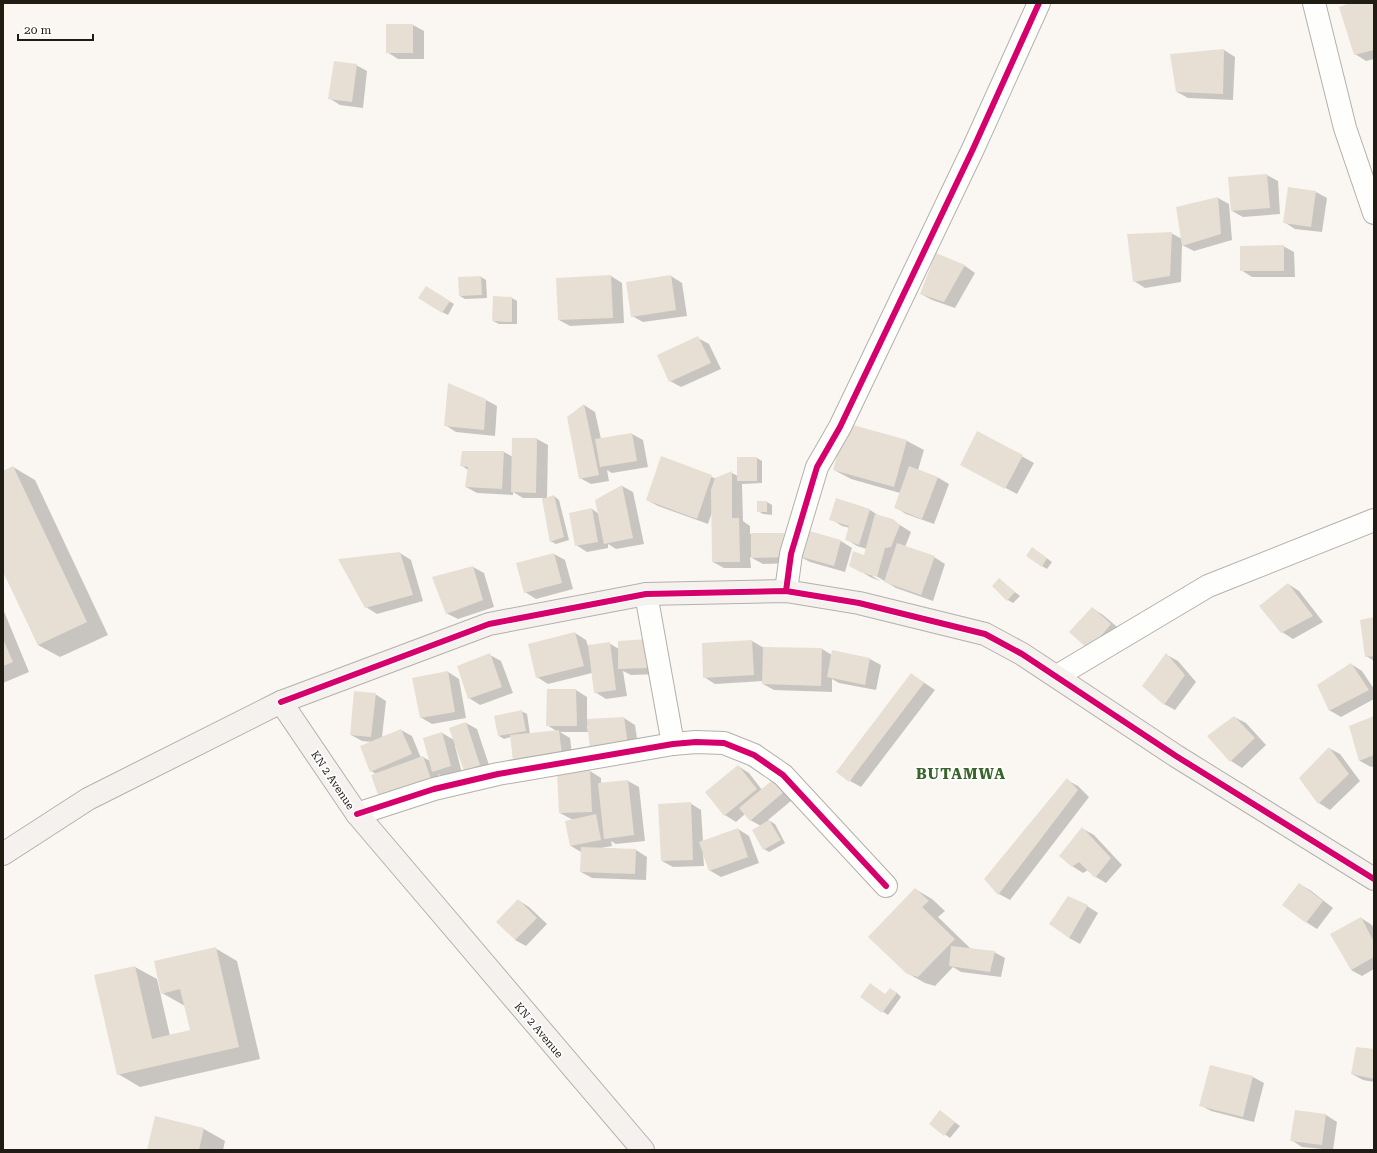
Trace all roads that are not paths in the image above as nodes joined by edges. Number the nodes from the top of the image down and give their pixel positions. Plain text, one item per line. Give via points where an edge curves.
1 (1040, 3) edge
2 (1314, 3) edge
3 (1374, 213) edge
4 (1374, 520) edge
5 (786, 591) junction
6 (646, 594) junction
7 (1057, 676) junction
8 (281, 702) junction
9 (673, 744) junction
10 (357, 814) junction
11 (3, 854) edge
12 (1374, 879) edge
13 (886, 886) dead end
14 (643, 1150) edge

1 - 5 street via 840,427 817,467 792,554
2 - 3 street via 1345,128
4 - 7 street via 1208,586
5 - 6 street
5 - 7 street via 859,603 985,634
6 - 8 street via 489,624
6 - 9 street
7 - 12 street via 1176,756
8 - 10 street, KN 2 Avenue
8 - 11 street via 88,799
9 - 10 street via 498,774 434,789
9 - 13 street via 724,743 754,755 783,775
10 - 14 street, KN 2 Avenue

